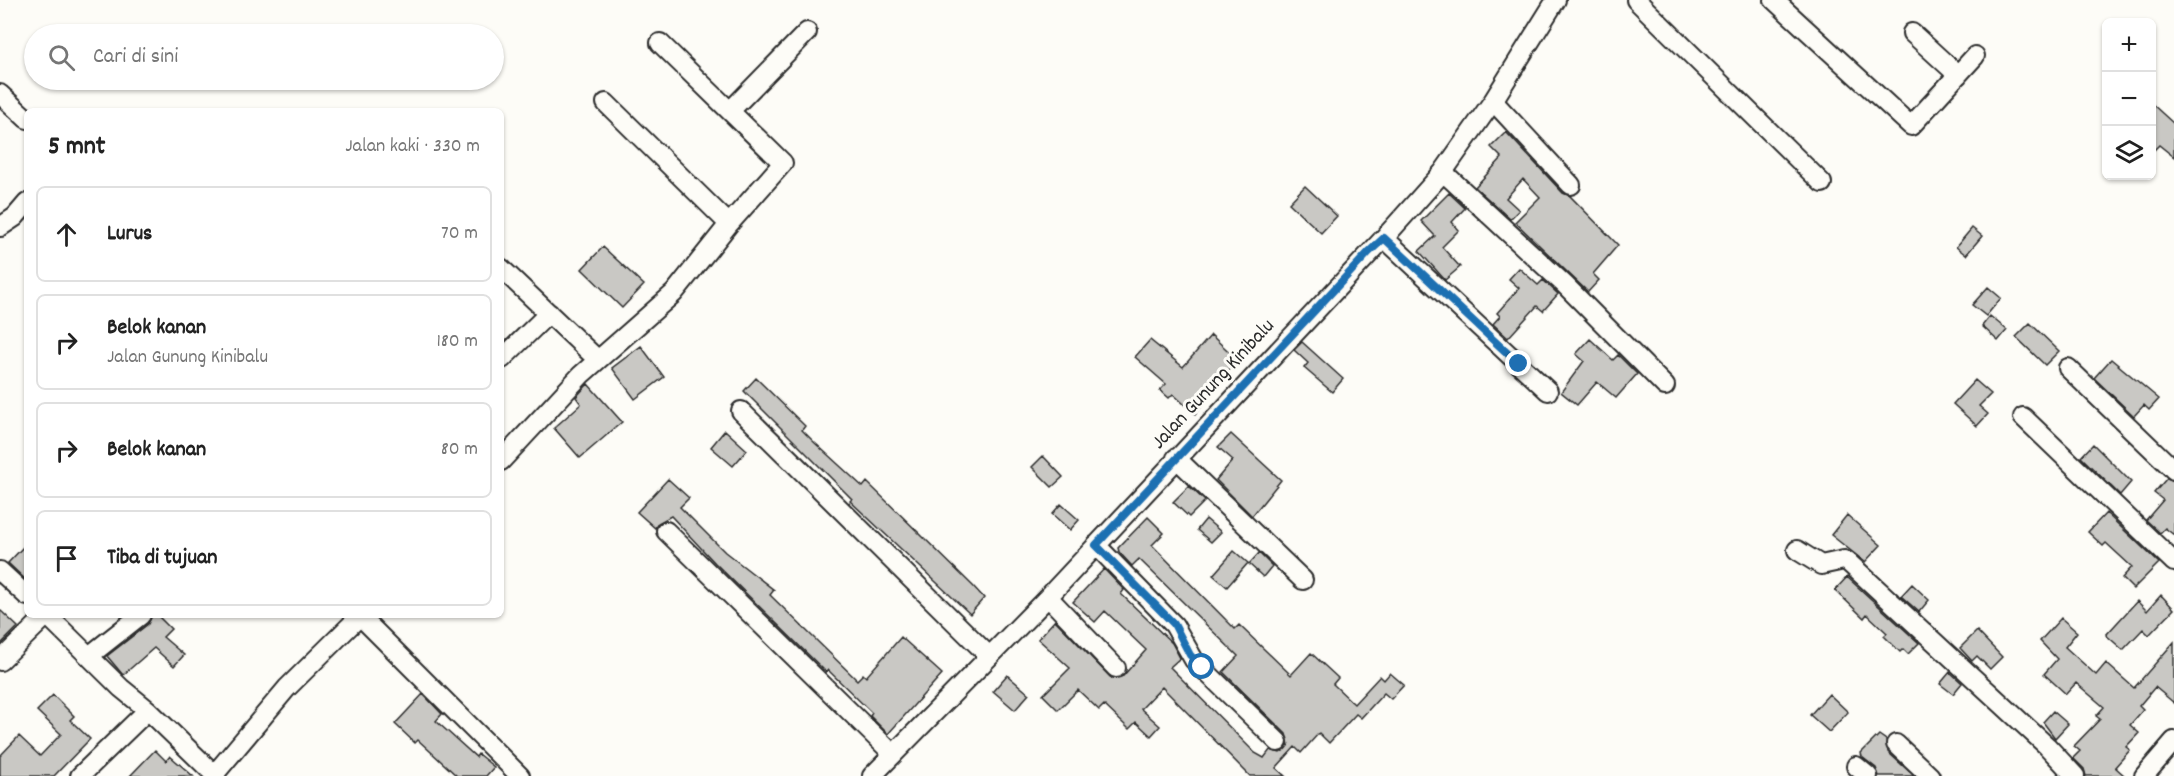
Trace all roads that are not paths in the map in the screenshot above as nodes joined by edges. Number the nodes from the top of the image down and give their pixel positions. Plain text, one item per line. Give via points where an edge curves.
1 (1556, 0) edge
2 (1636, 0) edge
3 (1774, 0) edge
4 (807, 32) dead end
5 (1912, 33) dead end
6 (660, 43) dead end
7 (1975, 56) dead end
8 (1958, 75) junction
9 (0, 94) edge
10 (1492, 101) junction
11 (606, 103) dead end
12 (730, 111) junction
13 (24, 116) edge
14 (1443, 172) junction
15 (1822, 183) dead end
16 (1571, 185) dead end
17 (24, 206) edge
18 (729, 224) junction
19 (0, 227) edge
20 (1384, 238) junction
21 (504, 274) edge
22 (549, 313) junction
23 (504, 356) edge
24 (598, 360) junction
25 (2067, 368) dead end
26 (1665, 386) dead end
27 (1548, 392) dead end
28 (741, 411) dead end
29 (2023, 417) dead end
30 (504, 458) edge
31 (1176, 458) junction
32 (2174, 470) edge
33 (666, 531) dead end
34 (1096, 545) junction
35 (1797, 550) dead end
36 (2174, 562) edge
37 (0, 571) edge
38 (1303, 580) dead end
39 (24, 593) edge
40 (1048, 597) junction
41 (44, 618) edge
42 (50, 618) edge
43 (137, 618) edge
44 (358, 618) edge
45 (362, 618) edge
46 (89, 656) junction
47 (989, 656) junction
48 (0, 661) edge
49 (1116, 668) dead end
50 (148, 710) junction
51 (2174, 741) edge
52 (1278, 742) dead end
53 (1896, 744) dead end
54 (893, 754) junction
55 (80, 776) edge
56 (215, 776) edge
57 (519, 776) edge
58 (872, 776) edge
59 (1929, 776) edge
60 (2075, 776) edge
61 (2144, 776) edge

1 - 10 street, Jalan Gunung Kinibalu
2 - 15 street
3 - 8 street via 1911,126
4 - 12 street
5 - 8 street
6 - 12 street
7 - 8 street
9 - 13 street
10 - 14 street, Jalan Gunung Kinibalu
10 - 16 street
11 - 18 street
12 - 18 street via 783,163
14 - 20 street, Jalan Gunung Kinibalu
14 - 26 street via 1565,285
17 - 19 street
18 - 24 street via 674,293
20 - 27 street
20 - 31 street, Jalan Gunung Kinibalu
21 - 22 street
22 - 23 street
22 - 24 street
24 - 30 street
25 - 32 street
28 - 47 street
29 - 36 street
31 - 34 street, Jalan Gunung Kinibalu
31 - 38 street
33 - 54 street
34 - 40 street, Jalan Gunung Kinibalu
34 - 52 street via 1174,624 1194,660
35 - 60 street via 1821,565 1848,562
37 - 39 street
40 - 47 street, Jalan Gunung Kinibalu
40 - 49 street
41 - 48 street
42 - 46 street
43 - 46 street
44 - 56 street via 287,688
45 - 57 street
46 - 50 street
47 - 54 street, Jalan Gunung Kinibalu
50 - 55 street
50 - 56 street
51 - 61 street
53 - 59 street
54 - 58 street, Jalan Gunung Kinibalu

